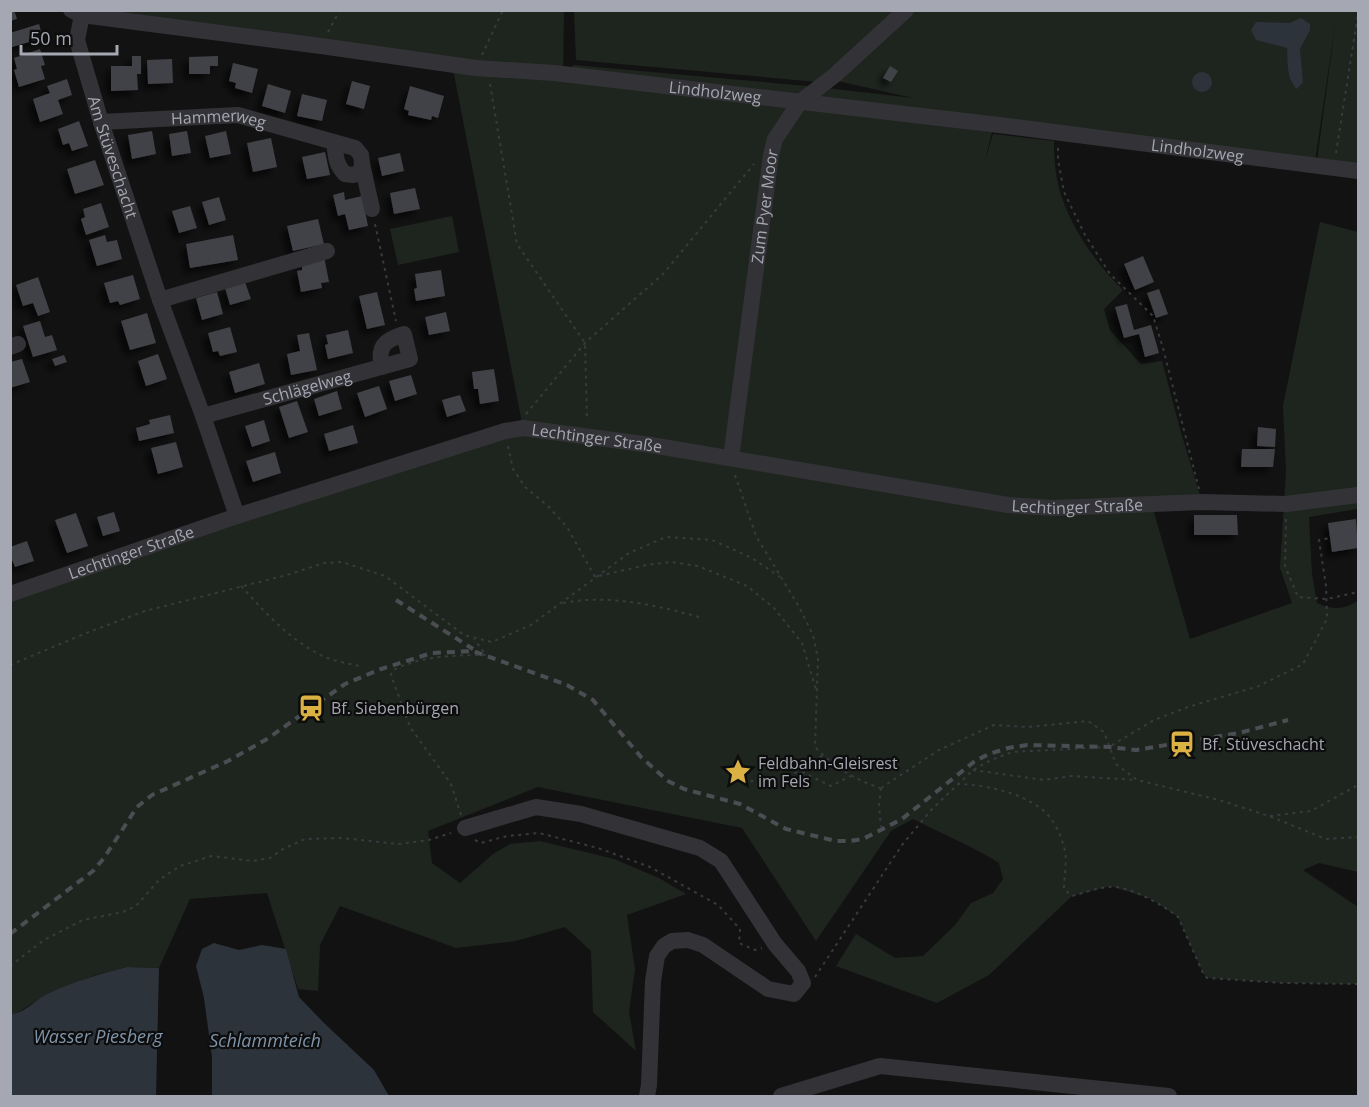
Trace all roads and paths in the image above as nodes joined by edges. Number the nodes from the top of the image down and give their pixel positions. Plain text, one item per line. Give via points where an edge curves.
1 (340, 10) edge
2 (503, 10) edge
3 (906, 10) edge
4 (77, 13) edge
5 (1359, 14) edge
6 (321, 46) junction
7 (481, 69) junction
8 (800, 102) junction
9 (101, 122) junction
10 (1058, 133) junction
11 (334, 142) junction
12 (760, 157) dead end
13 (362, 165) junction
14 (1333, 167) junction
15 (1359, 171) edge
16 (372, 209) joint
17 (327, 251) dead end
18 (160, 300) junction
19 (399, 335) junction
20 (585, 343) junction
21 (382, 367) junction
22 (203, 416) junction
23 (522, 419) dead end
24 (505, 431) junction
25 (587, 436) junction
26 (731, 458) junction
27 (1359, 495) edge
28 (1202, 502) junction
29 (1286, 504) junction
30 (237, 516) junction
31 (1330, 538) dead end
32 (595, 577) junction
33 (780, 577) junction
34 (241, 586) junction
35 (1359, 592) edge
36 (10, 594) edge
37 (1327, 599) junction
38 (561, 603) junction
39 (699, 617) dead end
40 (474, 639) junction
41 (10, 665) edge
42 (360, 666) dead end
43 (817, 693) junction
44 (1109, 747) junction
45 (823, 755) junction
46 (973, 770) junction
47 (801, 771) junction
48 (851, 776) junction
49 (1137, 780) junction
50 (743, 782) dead end
51 (957, 784) junction
52 (1359, 785) edge
53 (881, 788) junction
54 (1269, 816) junction
55 (881, 827) dead end
56 (465, 828) junction
57 (1359, 837) edge
58 (775, 944) junction
59 (10, 966) edge
60 (803, 983) junction
61 (1359, 984) edge
62 (645, 1093) edge
63 (781, 1096) edge
64 (1169, 1096) edge

1 - 6 path
2 - 7 path
3 - 8 street, Zum Pyer Moor
4 - 6 street, Lindholzweg
4 - 9 street, Am Stüveschacht via 77,40
5 - 14 path
6 - 7 street, Lindholzweg
7 - 8 street, Lindholzweg via 554,73
7 - 20 path via 517,244
8 - 10 street, Lindholzweg
8 - 26 street, Zum Pyer Moor via 775,139 771,155
9 - 11 street, Hammerweg via 238,115
9 - 18 street, Am Stüveschacht
10 - 14 street, Lindholzweg
10 - 28 path via 1064,192 1085,235 1110,274 1153,316
11 - 13 street, Hammerweg via 355,148
11 - 13 street via 335,159 345,174 360,173
12 - 20 path via 663,274
13 - 16 street
14 - 15 street, Lindholzweg
16 - 19 path
17 - 18 street
18 - 22 street, Am Stüveschacht
19 - 21 street via 384,344 379,356
19 - 21 street, Schlägelweg via 404,334 410,359
20 - 23 path
20 - 25 path
21 - 22 street, Schlägelweg
22 - 30 street, Am Stüveschacht
24 - 25 street, Lechtinger Straße via 523,428
24 - 30 street, Lechtinger Straße
24 - 32 path via 513,469 525,487 567,526
25 - 26 street, Lechtinger Straße
26 - 28 street, Lechtinger Straße via 1008,505 1054,508
26 - 33 path via 756,536
27 - 29 street, Lechtinger Straße
28 - 29 street, Lechtinger Straße
29 - 37 path via 1285,566 1298,597
30 - 36 street, Lechtinger Straße
31 - 37 path via 1319,540
32 - 33 path via 628,553 666,537 712,540 752,558
32 - 38 path
32 - 43 path via 671,562 698,566 747,586 774,608 802,643
33 - 43 path via 813,634 818,659
34 - 40 path via 324,563 342,562 385,576
34 - 41 path via 145,611
34 - 42 path via 273,621 315,652
35 - 37 path
37 - 44 path via 1327,620 1303,664 1259,686 1154,720
38 - 39 path via 602,600 652,605
38 - 40 path via 531,625 492,642
40 - 56 path via 486,655 418,662 393,670 391,675 410,727 451,784
43 - 45 path via 815,747
44 - 46 path via 1012,752
44 - 49 path via 1116,764
44 - 53 path via 1104,732 1088,721 1028,727 994,725 939,750
45 - 47 path
45 - 48 path
46 - 49 path via 1044,780 1072,776
46 - 51 path
47 - 48 path via 831,786
47 - 50 path
48 - 53 path
49 - 54 path
51 - 60 path via 902,845 813,981
51 - 61 path via 1018,796 1045,812 1065,849 1064,889 1072,896 1111,886 1151,899 1171,911 1178,917 1207,978
52 - 54 path via 1311,811
53 - 55 path
54 - 57 path via 1326,839
56 - 58 path via 469,836 481,843 539,833 650,867 717,905 740,928 739,943 755,950
56 - 58 street via 536,807 581,814 700,848 721,861
56 - 59 path via 429,840 399,844 305,839 270,858 253,861 212,856 180,866 159,880 136,906 83,920 44,940
58 - 60 street via 798,970
60 - 62 street via 794,994 768,989 703,945 688,940 664,946 657,956 653,981
63 - 64 street via 880,1066

